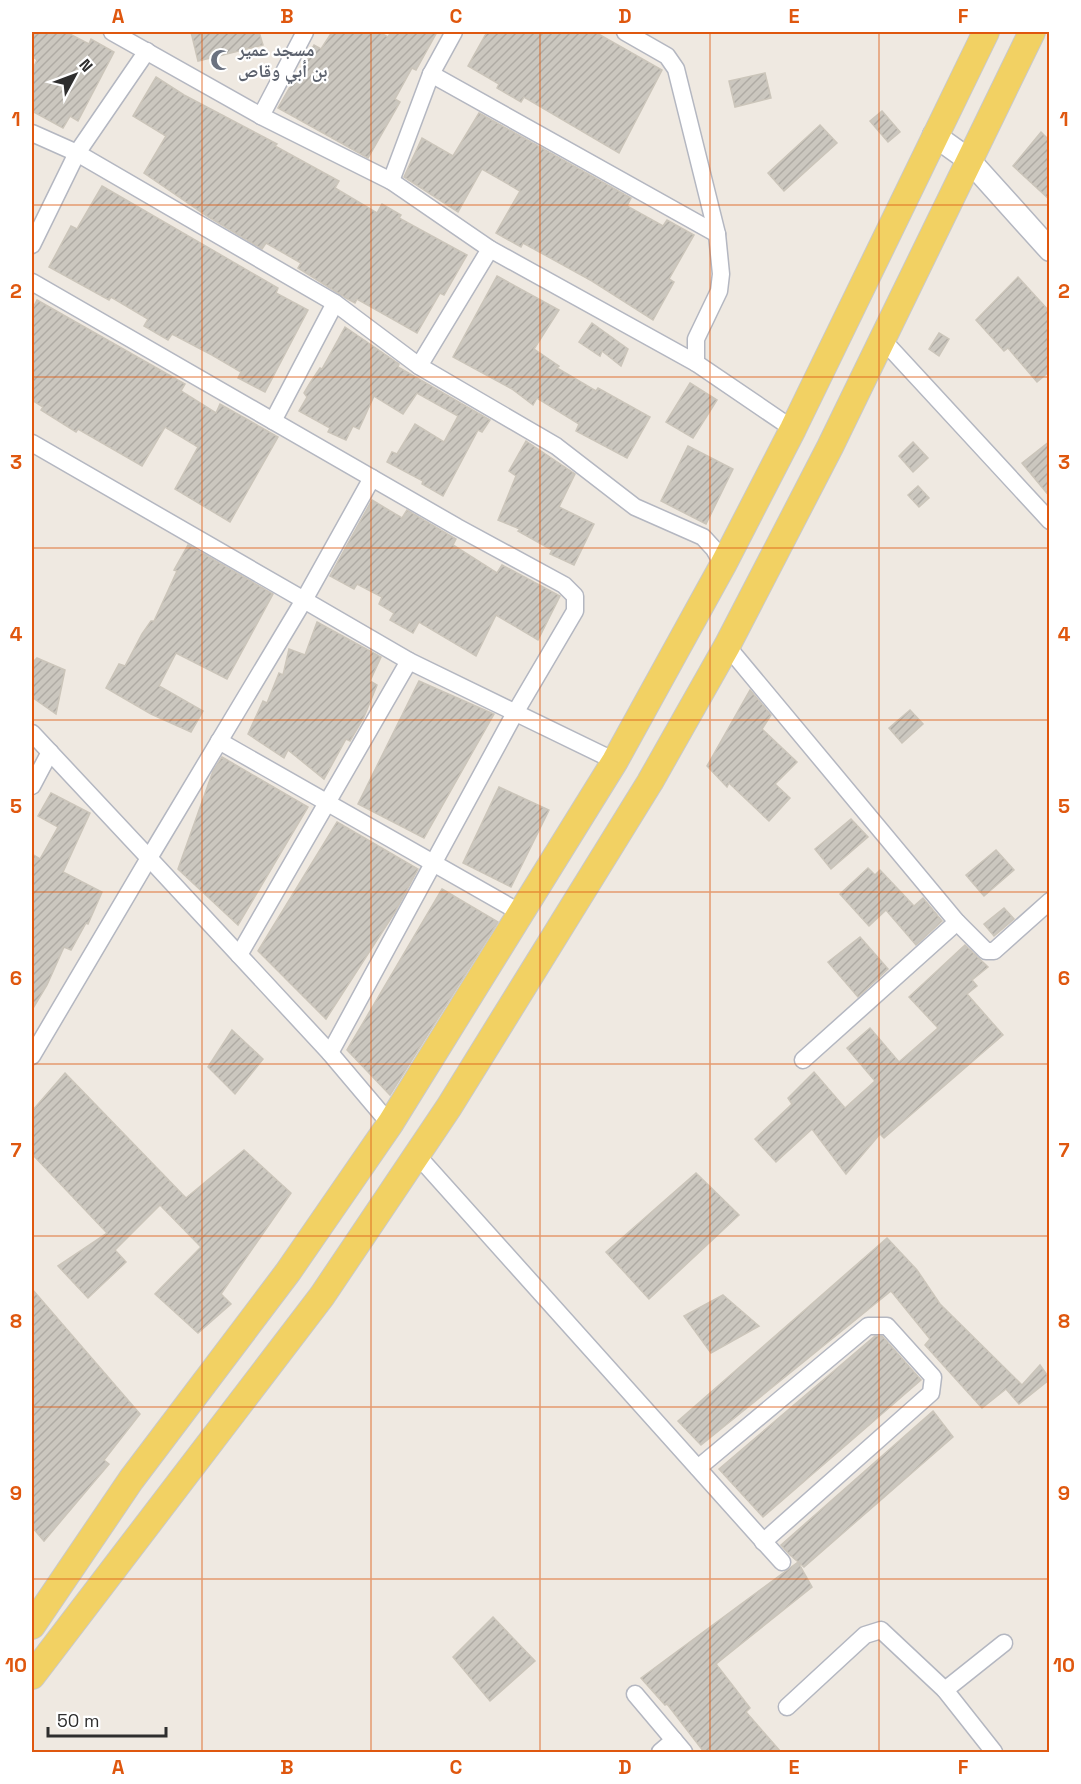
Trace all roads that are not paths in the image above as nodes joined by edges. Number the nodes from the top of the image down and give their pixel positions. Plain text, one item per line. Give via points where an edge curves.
1 (112, 32) edge
2 (305, 32) edge
3 (454, 32) edge
4 (625, 32) edge
5 (986, 32) edge
6 (1032, 32) edge
7 (147, 51) junction
8 (431, 74) junction
9 (261, 116) junction
10 (32, 133) edge
11 (934, 135) junction
12 (77, 153) junction
13 (969, 160) junction
14 (391, 181) junction
15 (717, 234) junction
16 (32, 245) edge
17 (490, 249) junction
18 (1050, 250) edge
19 (32, 282) edge
20 (335, 303) junction
21 (881, 338) junction
22 (696, 363) junction
23 (419, 366) junction
24 (273, 421) junction
25 (793, 429) junction
26 (32, 443) edge
27 (372, 478) junction
28 (1050, 521) edge
29 (723, 565) junction
30 (304, 600) junction
31 (727, 646) junction
32 (409, 661) junction
33 (515, 713) junction
34 (32, 733) edge
35 (219, 741) junction
36 (50, 752) junction
37 (615, 761) junction
38 (32, 786) edge
39 (327, 802) junction
40 (149, 858) junction
41 (435, 864) junction
42 (1050, 901) edge
43 (521, 913) junction
44 (957, 922) junction
45 (239, 955) junction
46 (330, 1053) junction
47 (32, 1056) edge
48 (803, 1060) dead end
49 (390, 1124) junction
50 (417, 1155) junction
51 (698, 1468) junction
52 (763, 1542) junction
53 (782, 1562) dead end
54 (60, 1587) junction
55 (32, 1596) edge
56 (32, 1626) edge
57 (1004, 1643) dead end
58 (52, 1650) junction
59 (32, 1676) edge
60 (945, 1690) junction
61 (635, 1694) dead end
62 (787, 1707) dead end
63 (679, 1746) edge
64 (660, 1752) edge
65 (994, 1752) edge

1 - 7 street
2 - 9 street
3 - 8 street
4 - 15 street via 667,56 676,69
5 - 11 main road
6 - 13 main road
7 - 9 street
7 - 12 street
8 - 14 street
8 - 15 street
9 - 14 street
10 - 12 street
11 - 13 street
11 - 25 main road
12 - 16 street
12 - 20 street
13 - 18 street
13 - 21 main road
14 - 17 street
15 - 22 street via 722,274 719,291 696,339
17 - 22 street
17 - 23 street
19 - 24 street
20 - 23 street
20 - 24 street
21 - 28 street
21 - 31 main road via 830,447
22 - 25 street
23 - 29 street via 556,446 635,507 703,537
24 - 27 street
25 - 29 main road
26 - 30 street
27 - 30 street
27 - 33 street via 564,585 575,596 575,611
29 - 37 main road
30 - 32 street
30 - 35 street
31 - 44 street
31 - 50 main road via 650,782
32 - 33 street
32 - 39 street
33 - 37 street
33 - 41 street
34 - 36 street
35 - 39 street
35 - 40 street
36 - 38 street
36 - 40 street
37 - 43 main road
39 - 41 street
39 - 45 street
40 - 45 street
40 - 47 street
41 - 43 street
41 - 46 street
42 - 44 street via 990,952
43 - 49 main road
44 - 48 street
45 - 46 street
46 - 49 street
49 - 54 main road via 288,1272 131,1480
50 - 51 street
50 - 58 main road via 322,1296
51 - 52 street
51 - 52 street via 868,1326 887,1326 933,1377 930,1393
52 - 53 street
54 - 55 main road
54 - 56 main road
56 - 58 street
57 - 60 street
58 - 59 main road
60 - 62 street via 887,1634 876,1630 865,1635
60 - 65 street
61 - 63 street
63 - 64 street

